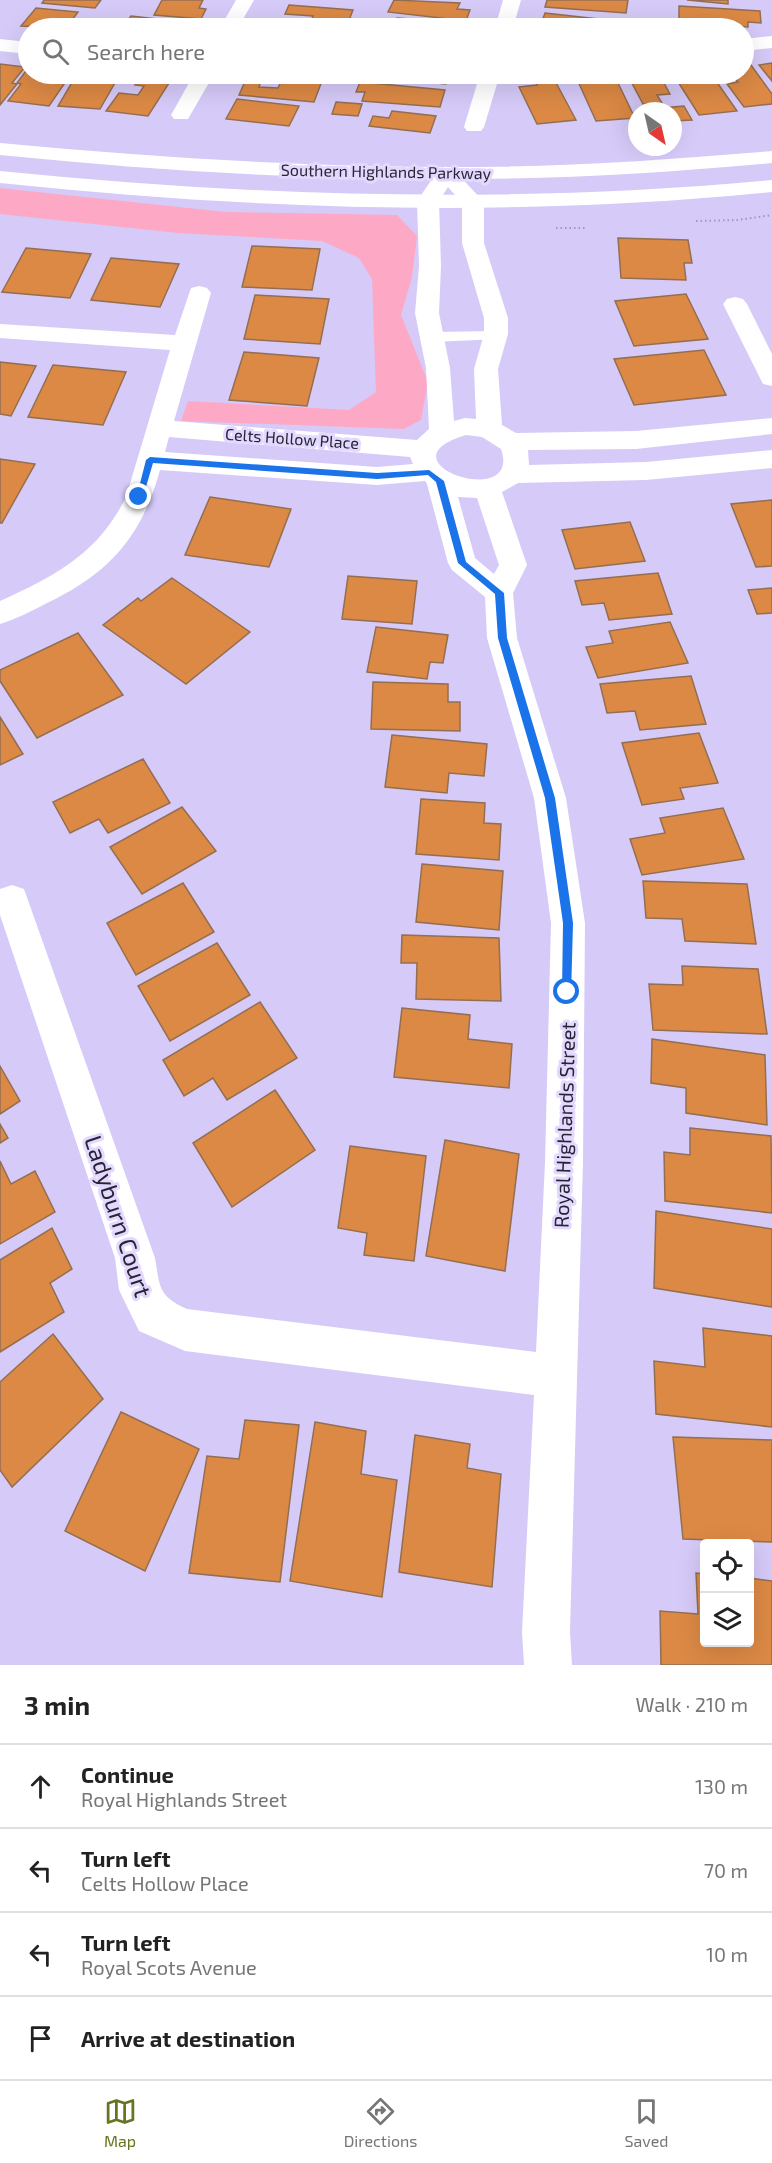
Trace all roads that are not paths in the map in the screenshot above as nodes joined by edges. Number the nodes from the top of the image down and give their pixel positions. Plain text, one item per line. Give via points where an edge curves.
1 (245, 0) edge
2 (512, 0) edge
3 (235, 18) edge
4 (507, 18) edge
5 (772, 42) edge
6 (754, 44) edge
7 (0, 45) edge
8 (18, 47) edge
9 (198, 84) edge
10 (487, 84) edge
11 (181, 115) dead end
12 (474, 128) dead end
13 (0, 149) edge
14 (772, 157) edge
15 (446, 173) junction
16 (0, 177) edge
17 (772, 186) edge
18 (428, 201) junction
19 (473, 202) junction
20 (199, 293) dead end
21 (735, 304) dead end
22 (0, 331) edge
23 (495, 336) junction
24 (432, 337) junction
25 (761, 337) edge
26 (185, 343) junction
27 (772, 378) edge
28 (772, 426) edge
29 (159, 428) junction
30 (500, 436) junction
31 (434, 458) junction
32 (772, 459) edge
33 (150, 460) junction
34 (512, 474) junction
35 (487, 488) junction
36 (499, 593) junction
37 (0, 613) edge
38 (12, 900) dead end
39 (555, 1376) junction
40 (548, 1665) edge

1 - 3 street
2 - 4 street
5 - 6 street
7 - 8 street
9 - 11 street
10 - 12 street
13 - 15 street, Southern Highlands Parkway via 255,169
14 - 15 street, Southern Highlands Parkway via 574,171
15 - 18 street
15 - 19 street
16 - 18 street, Southern Highlands Parkway via 231,196
17 - 19 street, Southern Highlands Parkway via 609,199
18 - 19 street, Southern Highlands Parkway
18 - 24 street via 427,312
19 - 23 street via 473,243 496,318
20 - 26 street
21 - 25 street
22 - 26 street
23 - 24 lane
23 - 30 street via 486,369
24 - 31 street via 438,368
25 - 27 street
26 - 29 street
28 - 30 street via 636,440
29 - 31 street, Celts Hollow Place
29 - 33 street
30 - 31 street via 465,426
30 - 34 street via 517,453
31 - 33 street, Celts Hollow Place via 377,476
31 - 35 street via 462,488
31 - 36 street via 462,563
32 - 34 street via 646,471
33 - 37 street via 129,522 112,545 60,583
34 - 35 street
35 - 36 street via 513,565
36 - 39 street, Royal Highlands Street via 502,638 550,798 568,923
38 - 39 street, Ladyburn Court via 135,1258 140,1290 154,1316 185,1330
39 - 40 street, Royal Highlands Street

